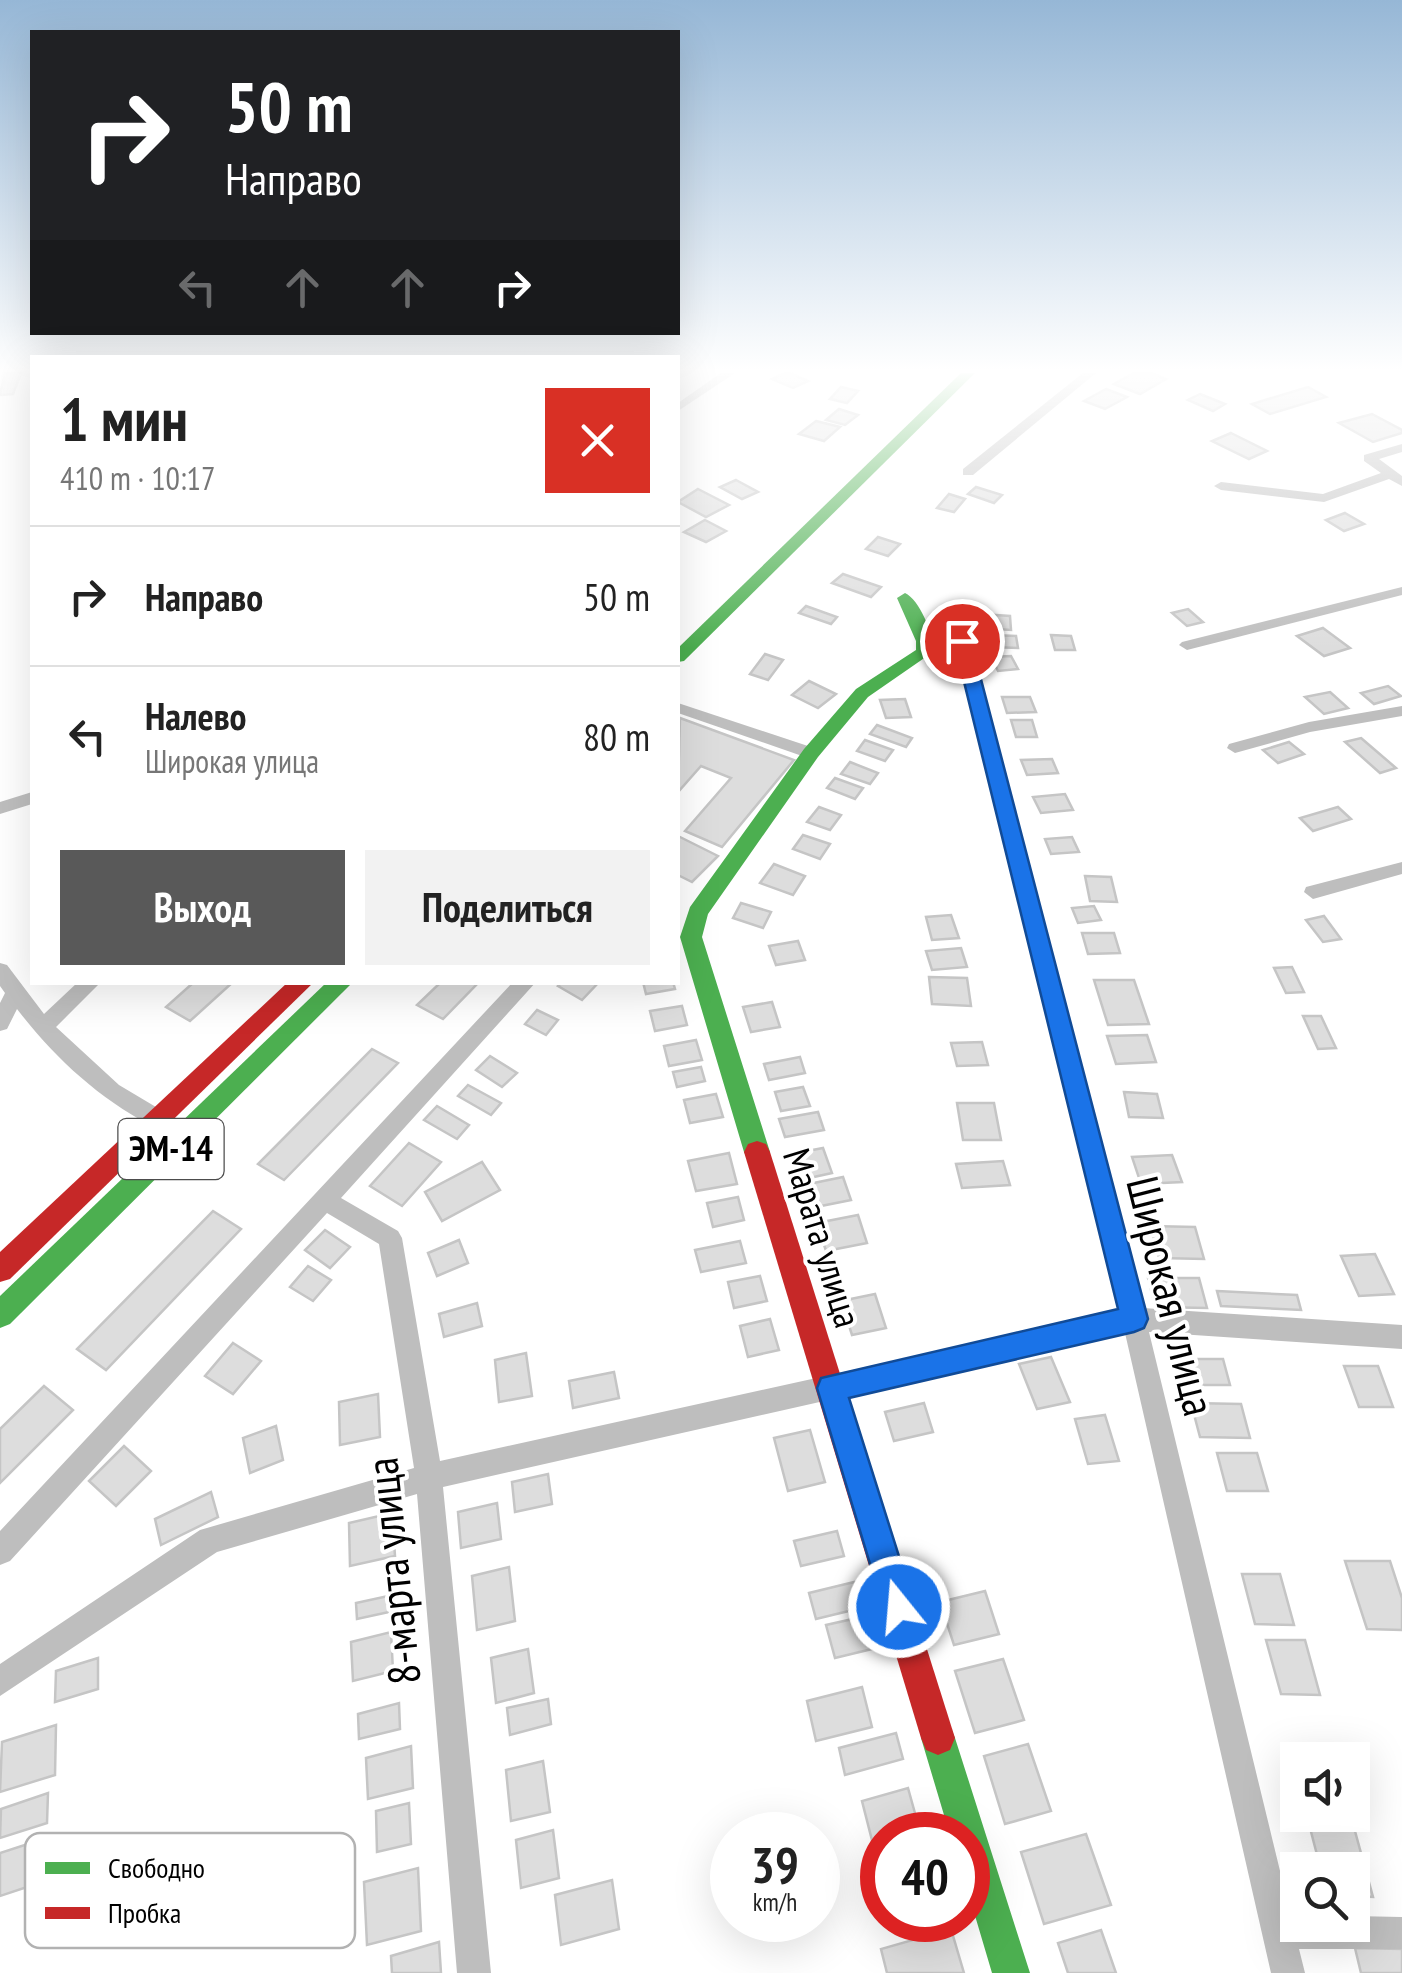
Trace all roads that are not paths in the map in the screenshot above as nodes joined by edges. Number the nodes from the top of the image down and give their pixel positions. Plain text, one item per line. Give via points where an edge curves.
1 (852, 465) edge
2 (874, 465) edge
3 (977, 465) edge
4 (968, 472) dead end
5 (1396, 478) edge
6 (1221, 486) dead end
7 (1402, 591) edge
8 (905, 598) dead end
9 (680, 627) edge
10 (962, 641) dead end
11 (1187, 645) dead end
12 (680, 655) edge
13 (680, 709) edge
14 (1402, 711) edge
15 (1235, 748) dead end
16 (811, 753) junction
17 (30, 799) edge
18 (0, 808) edge
19 (1402, 868) edge
20 (1313, 892) dead end
21 (0, 970) edge
22 (87, 985) edge
23 (299, 985) edge
24 (339, 985) edge
25 (523, 985) edge
26 (15, 993) junction
27 (0, 1024) edge
28 (43, 1027) junction
29 (158, 1119) junction
30 (325, 1200) junction
31 (0, 1270) edge
32 (0, 1315) edge
33 (1134, 1319) junction
34 (1402, 1337) edge
35 (832, 1388) junction
36 (429, 1476) junction
37 (0, 1550) edge
38 (0, 1681) edge
39 (1278, 1932) junction
40 (1402, 1933) edge
41 (474, 1973) edge
42 (1011, 1973) edge
43 (1288, 1973) edge

1 - 9 main road
2 - 12 main road
3 - 4 street
5 - 6 street via 1324,498
7 - 11 street
8 - 16 main road, Марата улица via 924,652 862,694
10 - 33 street, Широкая улица
13 - 16 street
14 - 15 street
16 - 35 main road, Марата улица via 698,912 691,936
17 - 18 street
19 - 20 street
21 - 26 street
22 - 28 street
23 - 29 main road, ЭМ-14
24 - 32 main road, ЭМ-14
25 - 30 street
26 - 27 street
26 - 28 street
28 - 29 street via 121,1101
29 - 31 main road, ЭМ-14
30 - 36 street, 8-марта улица via 390,1238
30 - 37 street
33 - 34 street
33 - 35 street
33 - 39 street, Широкая улица
35 - 36 street
35 - 42 main road, Марата улица
36 - 38 street via 210,1540
36 - 41 street, 8-марта улица
39 - 40 street
39 - 43 street, Широкая улица

